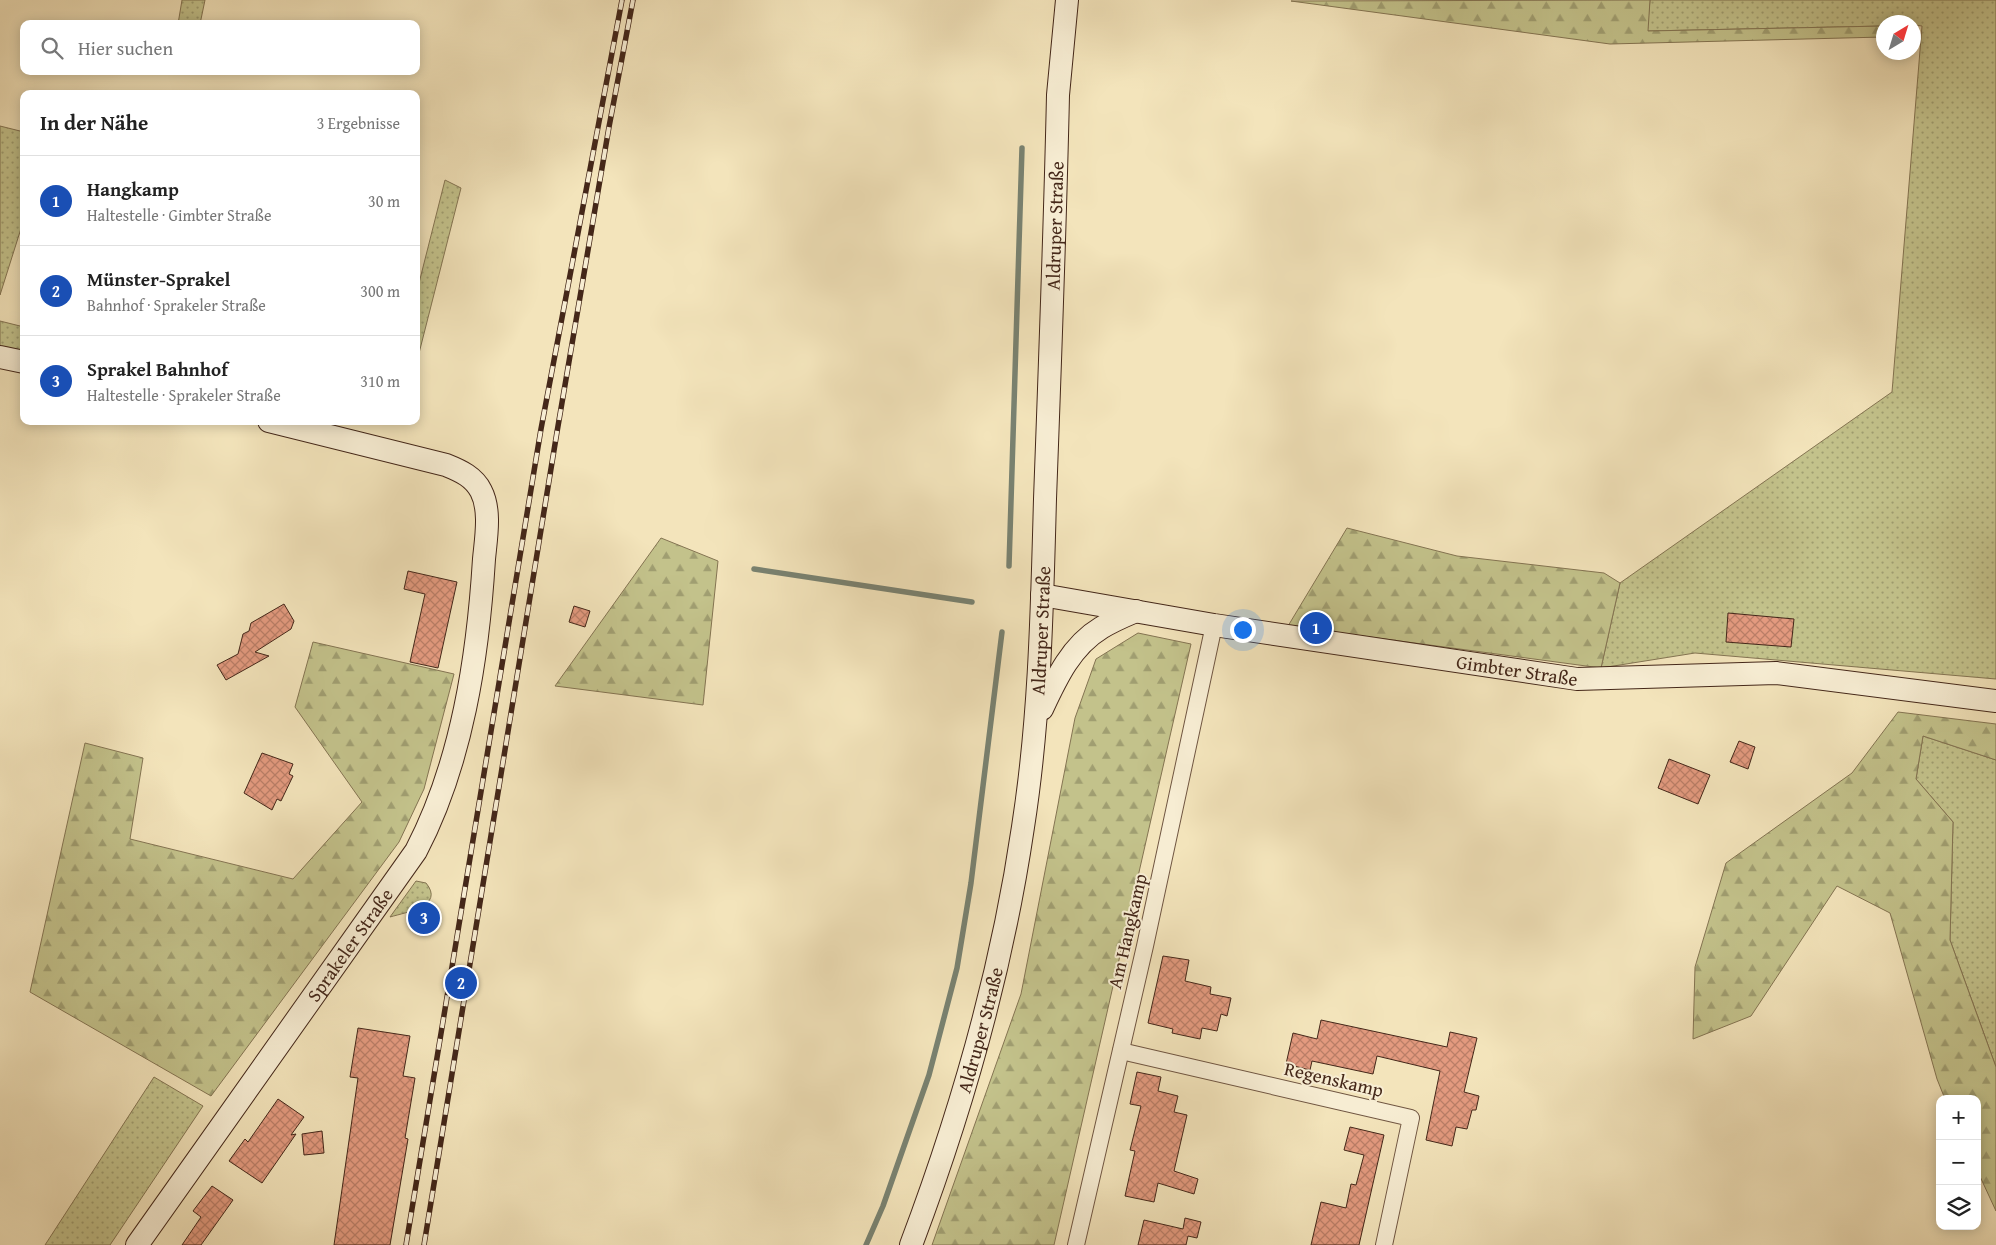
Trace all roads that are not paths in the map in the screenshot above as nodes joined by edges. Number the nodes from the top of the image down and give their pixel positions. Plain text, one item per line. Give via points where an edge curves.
1 (1067, 0) edge
2 (0, 358) edge
3 (20, 361) edge
4 (285, 425) edge
5 (1042, 595) junction
6 (1136, 611) junction
7 (1214, 624) junction
8 (1996, 701) edge
9 (1037, 719) junction
10 (1120, 1050) junction
11 (137, 1245) edge
12 (911, 1245) edge
13 (1076, 1245) edge
14 (1384, 1245) edge

1 - 5 street, Aldruper Straße via 1058,95
2 - 3 street
4 - 11 street, Sprakeler Straße via 446,465 463,472 482,493 486,522 481,609 463,713 451,763 430,825 416,851
5 - 6 street, Gimbter Straße
5 - 9 street, Aldruper Straße
6 - 7 street, Gimbter Straße
6 - 9 street via 1099,629 1074,651
7 - 8 street, Gimbter Straße via 1577,679 1776,673
7 - 10 street, Am Hangkamp
9 - 12 street, Aldruper Straße via 1023,827 1003,939 960,1100
10 - 13 street, Am Hangkamp
10 - 14 street, Regenskamp via 1411,1118

